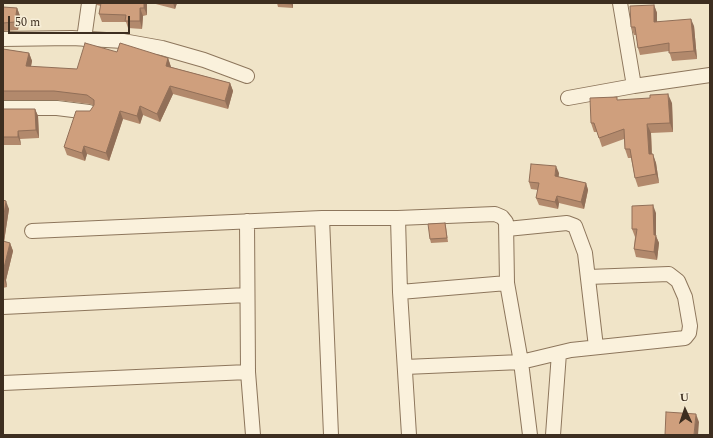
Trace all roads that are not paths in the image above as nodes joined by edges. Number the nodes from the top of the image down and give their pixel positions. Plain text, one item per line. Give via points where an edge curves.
1 (89, 3) edge
2 (620, 3) edge
3 (3, 39) edge
4 (84, 39) junction
5 (710, 74) edge
6 (247, 76) dead end
7 (634, 86) junction
8 (568, 98) dead end
9 (3, 108) edge
10 (89, 112) edge
11 (322, 218) junction
12 (398, 218) junction
13 (247, 222) junction
14 (507, 229) junction
15 (32, 231) dead end
16 (588, 277) junction
17 (507, 282) junction
18 (400, 292) junction
19 (247, 295) junction
20 (3, 307) edge
21 (596, 347) junction
22 (559, 353) junction
23 (521, 362) junction
24 (405, 367) junction
25 (248, 372) junction
26 (3, 383) edge
27 (253, 435) edge
28 (332, 435) edge
29 (409, 435) edge
30 (530, 435) edge
31 (553, 435) edge

1 - 4 street
2 - 7 street
3 - 4 street
4 - 6 street via 123,41 162,48
5 - 7 street
7 - 8 street
9 - 10 street via 57,108
11 - 12 street
11 - 13 street
11 - 28 street
12 - 14 street via 495,214 502,217
12 - 18 street
13 - 15 street
13 - 19 street
14 - 16 street via 567,223 575,226 586,252
14 - 17 street
16 - 21 street
16 - 21 street via 670,274 678,281 685,297 690,326 685,338
17 - 18 street
17 - 23 street
18 - 24 street
19 - 20 street
19 - 25 street
21 - 22 street
22 - 23 street
22 - 31 street
23 - 24 street
23 - 30 street
24 - 29 street
25 - 26 street
25 - 27 street

